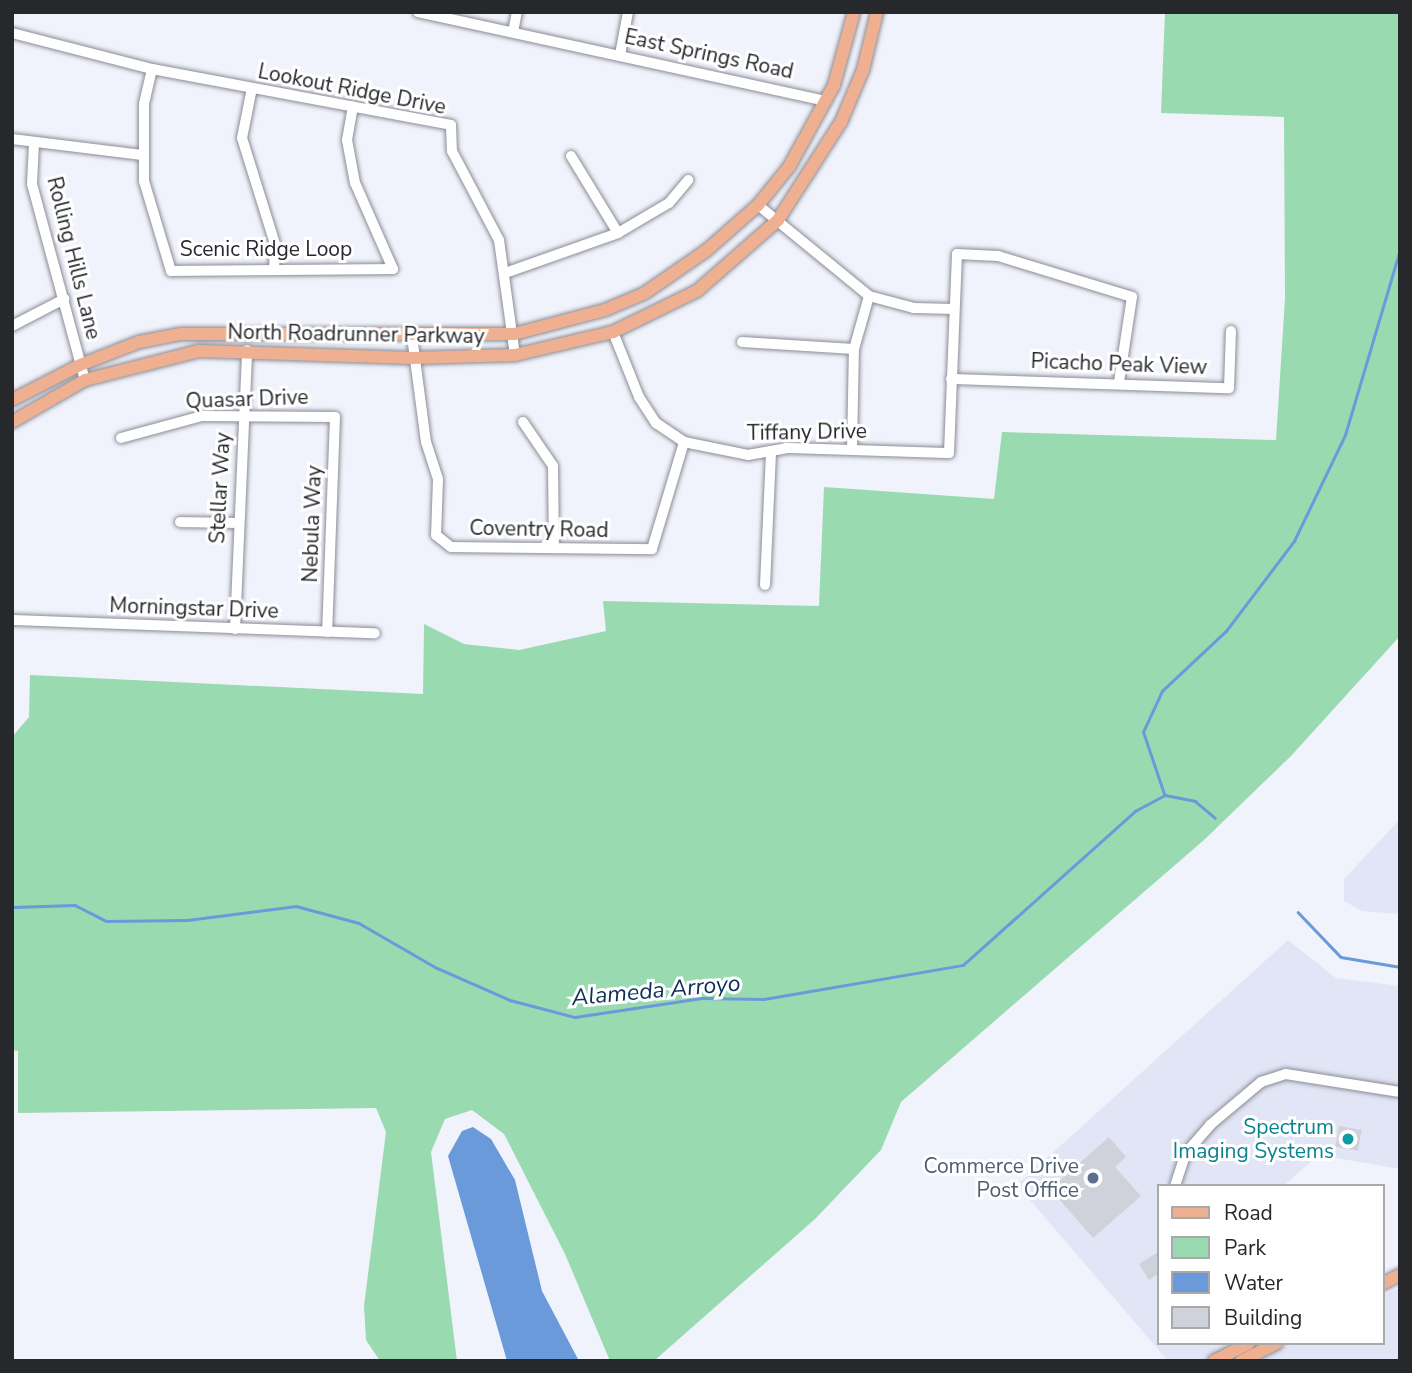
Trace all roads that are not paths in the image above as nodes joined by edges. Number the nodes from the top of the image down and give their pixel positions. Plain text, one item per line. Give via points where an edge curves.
1 (418, 12) edge
2 (517, 12) edge
3 (628, 12) edge
4 (854, 12) edge
5 (877, 12) edge
6 (513, 32) junction
7 (12, 33) edge
8 (620, 55) junction
9 (152, 69) junction
10 (252, 88) junction
11 (826, 101) junction
12 (353, 107) junction
13 (12, 139) edge
14 (34, 143) junction
15 (142, 155) junction
16 (571, 156) dead end
17 (688, 180) dead end
18 (758, 205) junction
19 (778, 220) junction
20 (618, 233) junction
21 (274, 267) junction
22 (508, 272) junction
23 (869, 296) junction
24 (64, 299) junction
25 (954, 309) junction
26 (12, 326) edge
27 (1231, 331) dead end
28 (613, 332) junction
29 (514, 334) junction
30 (412, 336) junction
31 (742, 342) dead end
32 (855, 349) junction
33 (247, 350) junction
34 (515, 355) junction
35 (413, 358) junction
36 (80, 365) junction
37 (951, 379) junction
38 (85, 380) junction
39 (1119, 382) junction
40 (12, 400) edge
41 (243, 415) junction
42 (335, 417) joint
43 (12, 422) edge
44 (523, 422) dead end
45 (121, 438) dead end
46 (684, 442) junction
47 (852, 450) junction
48 (771, 451) junction
49 (180, 522) dead end
50 (237, 523) junction
51 (554, 547) junction
52 (765, 585) dead end
53 (12, 620) edge
54 (235, 629) junction
55 (327, 632) junction
56 (375, 633) dead end
57 (1400, 1092) edge
58 (1176, 1184) edge
59 (1400, 1275) edge
60 (1384, 1283) edge
61 (1270, 1345) edge
62 (1237, 1354) edge
63 (1214, 1361) edge

1 - 6 street, East Springs Road
2 - 6 street
3 - 8 street
4 - 11 main road, North Roadrunner Parkway
5 - 19 main road, North Roadrunner Parkway via 863,69 841,122
6 - 8 street, East Springs Road
7 - 9 street, Lookout Ridge Drive
8 - 11 street, East Springs Road
9 - 10 street, Lookout Ridge Drive
9 - 15 street, Scenic Ridge Loop
10 - 12 street, Lookout Ridge Drive
10 - 21 street via 242,138 275,244
11 - 18 main road, North Roadrunner Parkway via 789,167
12 - 21 street, Scenic Ridge Loop via 347,140 355,183 393,269
12 - 22 street, Lookout Ridge Drive via 451,125 452,151 499,240
13 - 14 street
14 - 15 street
14 - 24 street, Rolling Hills Lane via 32,184
15 - 21 street, Scenic Ridge Loop via 171,271
16 - 20 street
17 - 20 street via 669,203
18 - 19 street
18 - 29 main road, North Roadrunner Parkway via 707,250 645,293 605,310
19 - 23 street
19 - 28 main road, North Roadrunner Parkway via 696,291
20 - 22 street
22 - 29 street, Lookout Ridge Drive
23 - 25 street via 914,308
23 - 32 street
24 - 26 street
24 - 36 street, Rolling Hills Lane
25 - 37 street
25 - 39 street via 957,254 998,256 1132,297
27 - 39 street, Picacho Peak View via 1229,388
28 - 34 main road, North Roadrunner Parkway
28 - 46 street, Tiffany Drive via 639,397 656,423
29 - 30 main road, North Roadrunner Parkway
29 - 34 street, Lookout Ridge Drive
30 - 35 street, Coventry Road
30 - 36 main road, North Roadrunner Parkway via 181,334 139,342
31 - 32 street
32 - 47 street
33 - 35 main road, North Roadrunner Parkway
33 - 38 main road, North Roadrunner Parkway via 164,358
33 - 41 street, Stellar Way
34 - 35 main road, North Roadrunner Parkway
35 - 51 street, Coventry Road via 426,442 438,479 436,535 451,547
36 - 38 street, Rolling Hills Lane
36 - 40 main road, North Roadrunner Parkway
37 - 39 street, Picacho Peak View
37 - 47 street, Tiffany Drive via 949,453
38 - 43 main road, North Roadrunner Parkway
41 - 42 street, Quasar Drive
41 - 45 street, Quasar Drive via 202,415
41 - 50 street, Stellar Way
42 - 55 street, Nebula Way
44 - 51 street via 553,466
46 - 48 street, Tiffany Drive via 748,455
46 - 51 street, Coventry Road via 652,549
47 - 48 street, Tiffany Drive
48 - 52 street
49 - 50 street
50 - 54 street, Stellar Way
53 - 54 street, Morningstar Drive
54 - 55 street, Morningstar Drive
55 - 56 street, Morningstar Drive
57 - 58 street via 1286,1074 1261,1082 1188,1151
59 - 60 main road
61 - 62 main road
62 - 63 main road

